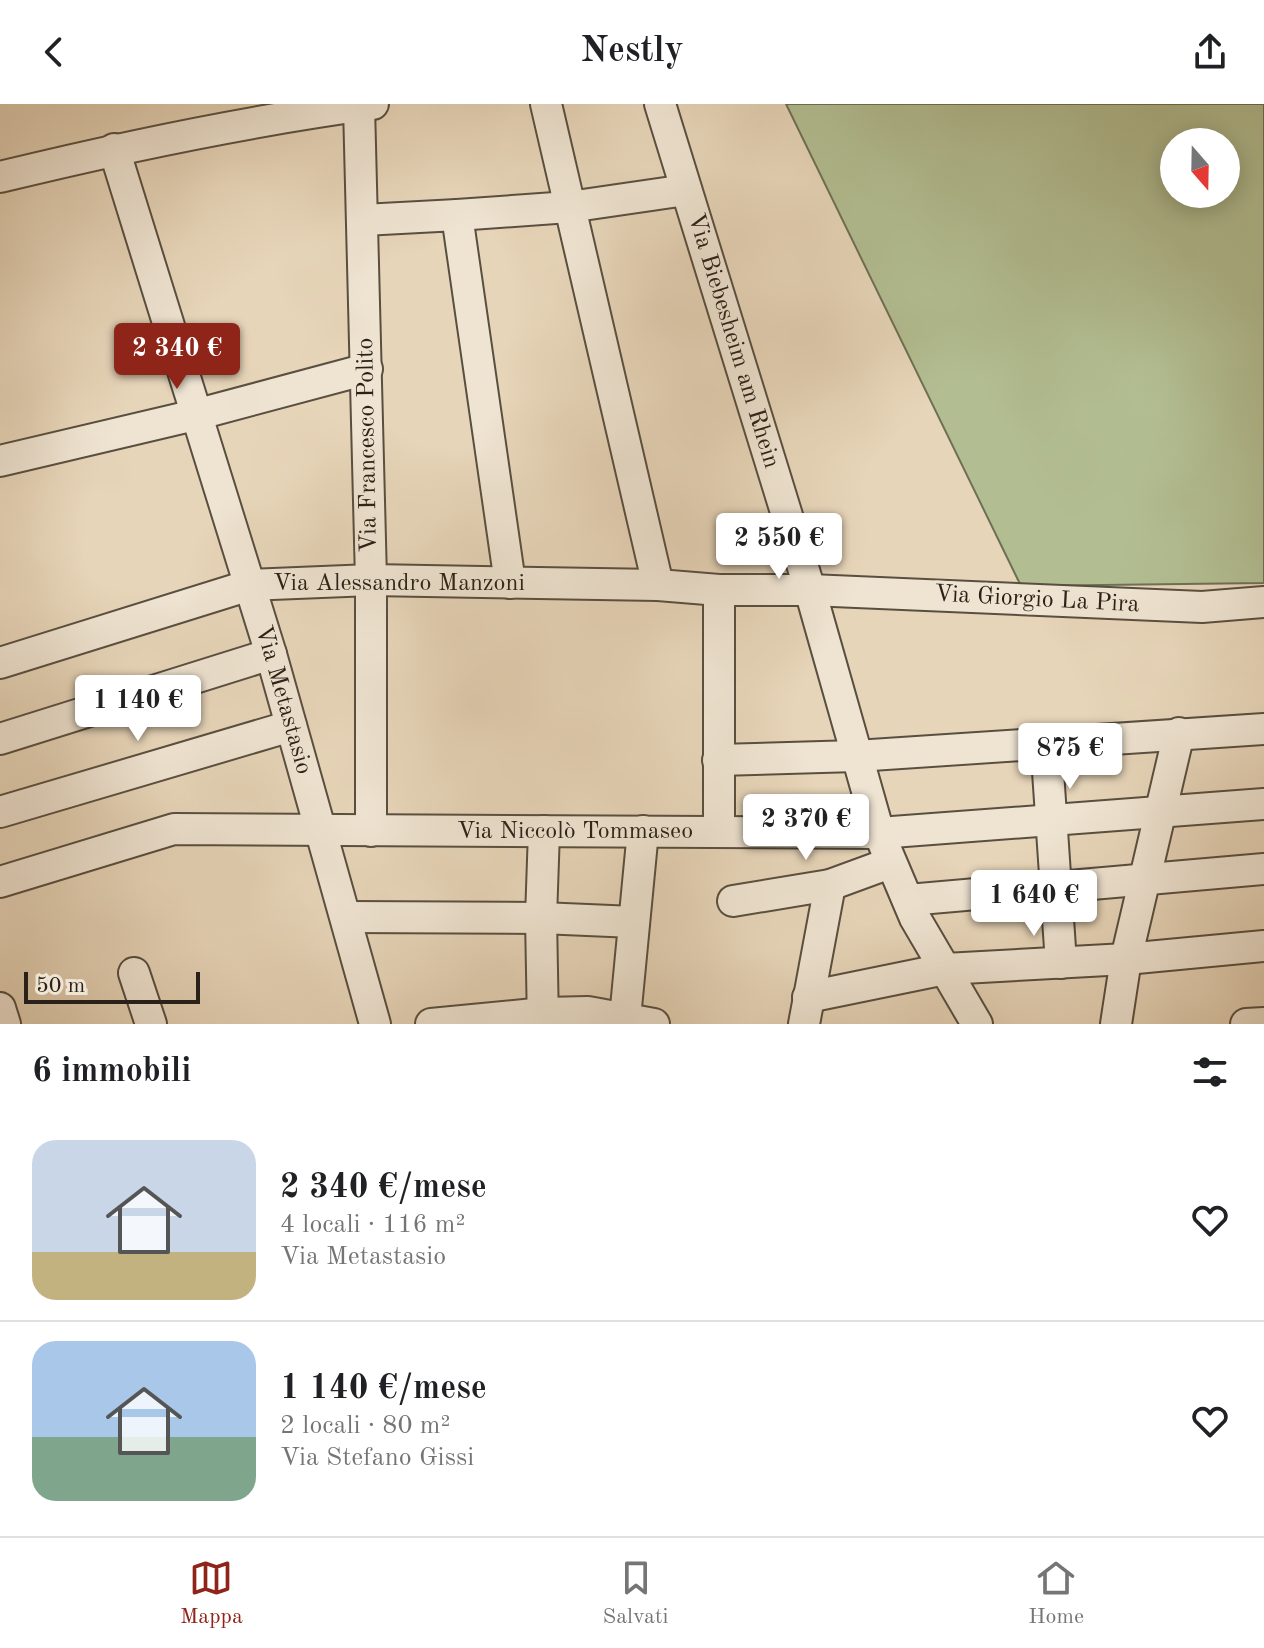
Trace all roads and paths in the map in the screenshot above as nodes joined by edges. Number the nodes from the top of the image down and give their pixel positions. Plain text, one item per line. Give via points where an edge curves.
1 (546, 104) edge
2 (660, 104) edge
3 (366, 105) edge
4 (114, 149) junction
5 (0, 177) edge
6 (686, 190) junction
7 (569, 207) junction
8 (457, 215) junction
9 (363, 220) junction
10 (367, 369) junction
11 (195, 415) junction
12 (0, 461) edge
13 (371, 580) junction
14 (510, 583) junction
15 (250, 585) junction
16 (658, 585) junction
17 (719, 590) junction
18 (810, 590) junction
19 (1264, 602) edge
20 (271, 654) junction
21 (0, 663) edge
22 (291, 726) junction
23 (1264, 729) edge
24 (1179, 733) junction
25 (0, 739) edge
26 (1046, 742) junction
27 (856, 756) junction
28 (718, 760) junction
29 (1264, 804) edge
30 (1160, 810) junction
31 (0, 812) edge
32 (1051, 820) junction
33 (320, 830) junction
34 (371, 831) junction
35 (544, 831) junction
36 (643, 831) junction
37 (719, 832) junction
38 (879, 833) junction
39 (890, 863) junction
40 (1264, 869) edge
41 (1144, 881) junction
42 (0, 882) edge
43 (830, 885) junction
44 (1054, 886) junction
45 (908, 900) junction
46 (733, 901) dead end
47 (347, 917) junction
48 (541, 918) junction
49 (634, 922) junction
50 (1264, 946) edge
51 (1126, 959) junction
52 (1061, 963) junction
53 (945, 969) junction
54 (134, 973) dead end
55 (0, 1008) edge
56 (806, 1011) edge
57 (544, 1019) edge
58 (640, 1021) edge
59 (1264, 1023) edge
60 (5, 1024) edge
61 (151, 1024) edge
62 (375, 1024) edge
63 (431, 1024) edge
64 (977, 1024) edge
65 (1116, 1024) edge
66 (1246, 1024) edge

1 - 7 street
2 - 6 street, Via Biebesheim am Rhein
3 - 4 street
3 - 9 street, Via Francesco Polito
4 - 5 street
4 - 11 street, Via Metastasio
6 - 7 street
6 - 18 street, Via Biebesheim am Rhein
7 - 8 street
7 - 16 street
8 - 9 street
8 - 14 street
9 - 10 street, Via Francesco Polito
10 - 11 street
10 - 13 street, Via Francesco Polito
11 - 12 street
11 - 15 street, Via Metastasio
13 - 14 street, Via Alessandro Manzoni
13 - 15 street, Via Alessandro Manzoni
13 - 34 street, Via Francesco Polito
14 - 16 street, Via Alessandro Manzoni
15 - 20 street, Via Metastasio
15 - 21 street, Via Alessandro Manzoni
16 - 17 street, Via Alessandro Manzoni
17 - 18 street, Via Alessandro Manzoni
17 - 28 street
18 - 19 street, Via Giorgio La Pira via 1202,607
18 - 27 street, Via Biebesheim am Rhein
20 - 22 street, Via Metastasio
20 - 25 street
22 - 31 street
22 - 33 street, Via Metastasio
23 - 24 street
24 - 26 street
24 - 30 street
26 - 27 street
26 - 32 street
27 - 28 street
27 - 38 street, Via Biebesheim am Rhein
28 - 37 street
29 - 30 street, Via Niccolò Tommaseo
30 - 32 street, Via Niccolò Tommaseo
30 - 41 street
32 - 38 street, Via Niccolò Tommaseo
32 - 44 street
33 - 34 street, Via Niccolò Tommaseo
33 - 42 street, Via Niccolò Tommaseo via 174,829
33 - 47 street, Via Metastasio
34 - 35 street, Via Niccolò Tommaseo
35 - 36 street, Via Niccolò Tommaseo
35 - 48 street
36 - 37 street, Via Niccolò Tommaseo
36 - 49 street
37 - 38 street, Via Niccolò Tommaseo
38 - 39 street, Via Biebesheim am Rhein
39 - 43 street
39 - 45 street, Via Biebesheim am Rhein
40 - 41 street
41 - 44 street
41 - 51 street
43 - 46 street
43 - 56 street
44 - 45 street
44 - 52 street
45 - 53 street, Via Biebesheim am Rhein
47 - 48 street
47 - 62 street, Via Metastasio
48 - 49 street
48 - 57 street
49 - 58 street
50 - 51 street
51 - 52 street
51 - 65 street
52 - 53 street
53 - 56 street
53 - 64 street, Via Biebesheim am Rhein
54 - 61 street
55 - 60 street
57 - 58 street via 588,1012
57 - 63 street
59 - 66 street

